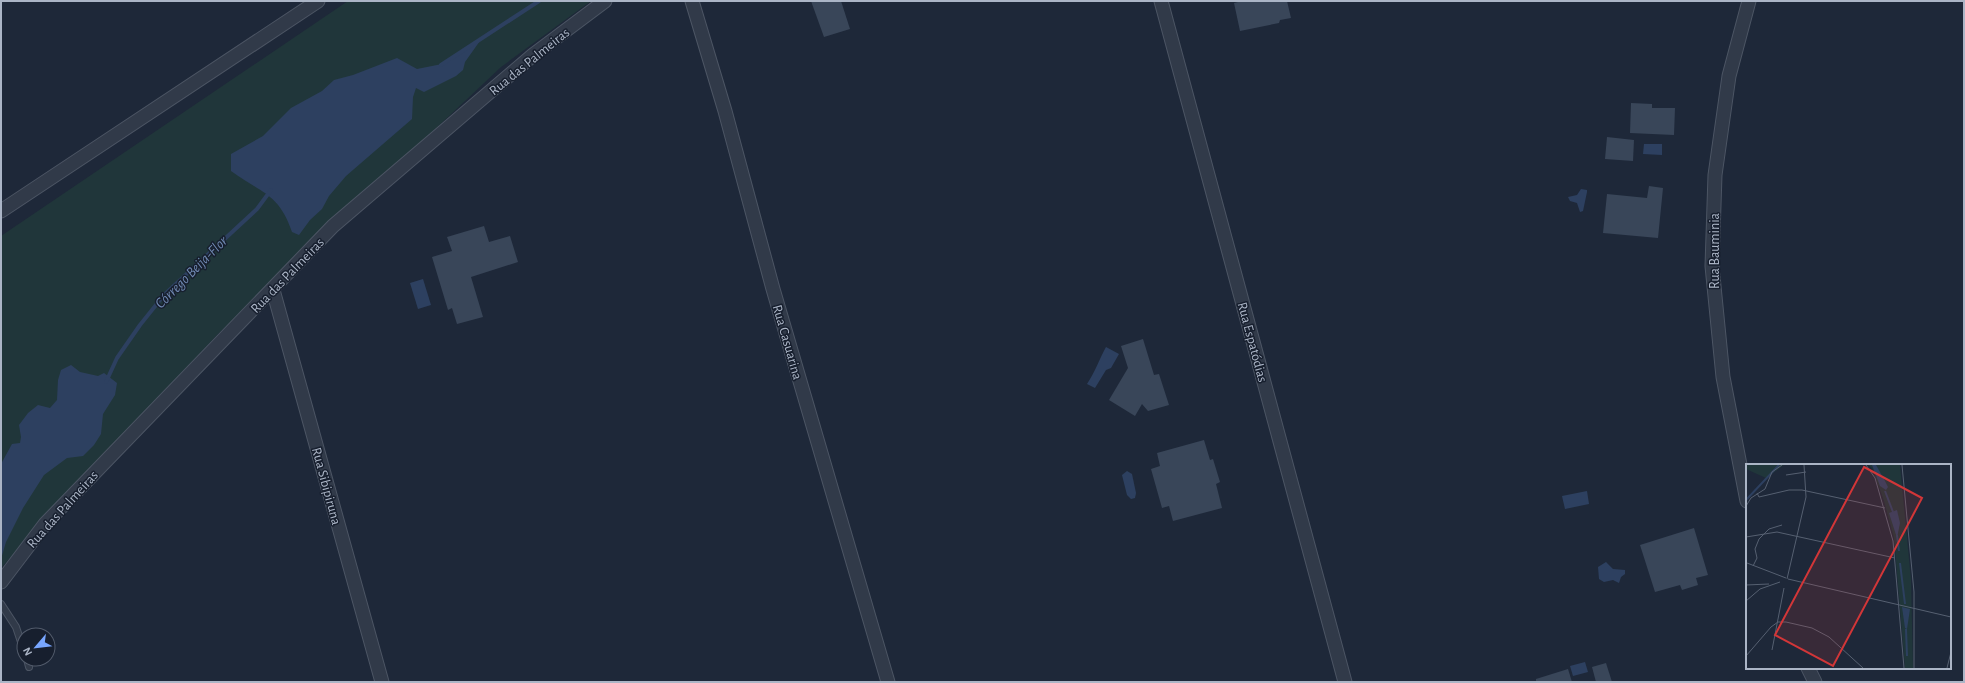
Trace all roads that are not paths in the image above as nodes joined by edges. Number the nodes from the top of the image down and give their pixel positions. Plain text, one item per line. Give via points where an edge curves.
1 (318, 1) edge
2 (605, 1) edge
3 (692, 1) edge
4 (1161, 1) edge
5 (1749, 1) edge
6 (1, 211) edge
7 (273, 290) junction
8 (1746, 496) edge
9 (1, 582) edge
10 (1, 604) edge
11 (16, 627) edge
12 (1808, 669) edge
13 (382, 682) edge
14 (888, 682) edge
15 (1344, 682) edge
16 (1815, 682) edge

1 - 6 street
2 - 7 street, Rua das Palmeiras via 533,55 339,221
3 - 14 street, Rua Casuarina
4 - 15 street, Rua Espatódias
5 - 8 street, Rua Bauminia via 1729,76 1715,175 1712,266 1723,377
7 - 9 street, Rua das Palmeiras via 45,524
7 - 13 street, Rua Sibipiruna
10 - 11 lane
12 - 16 street

